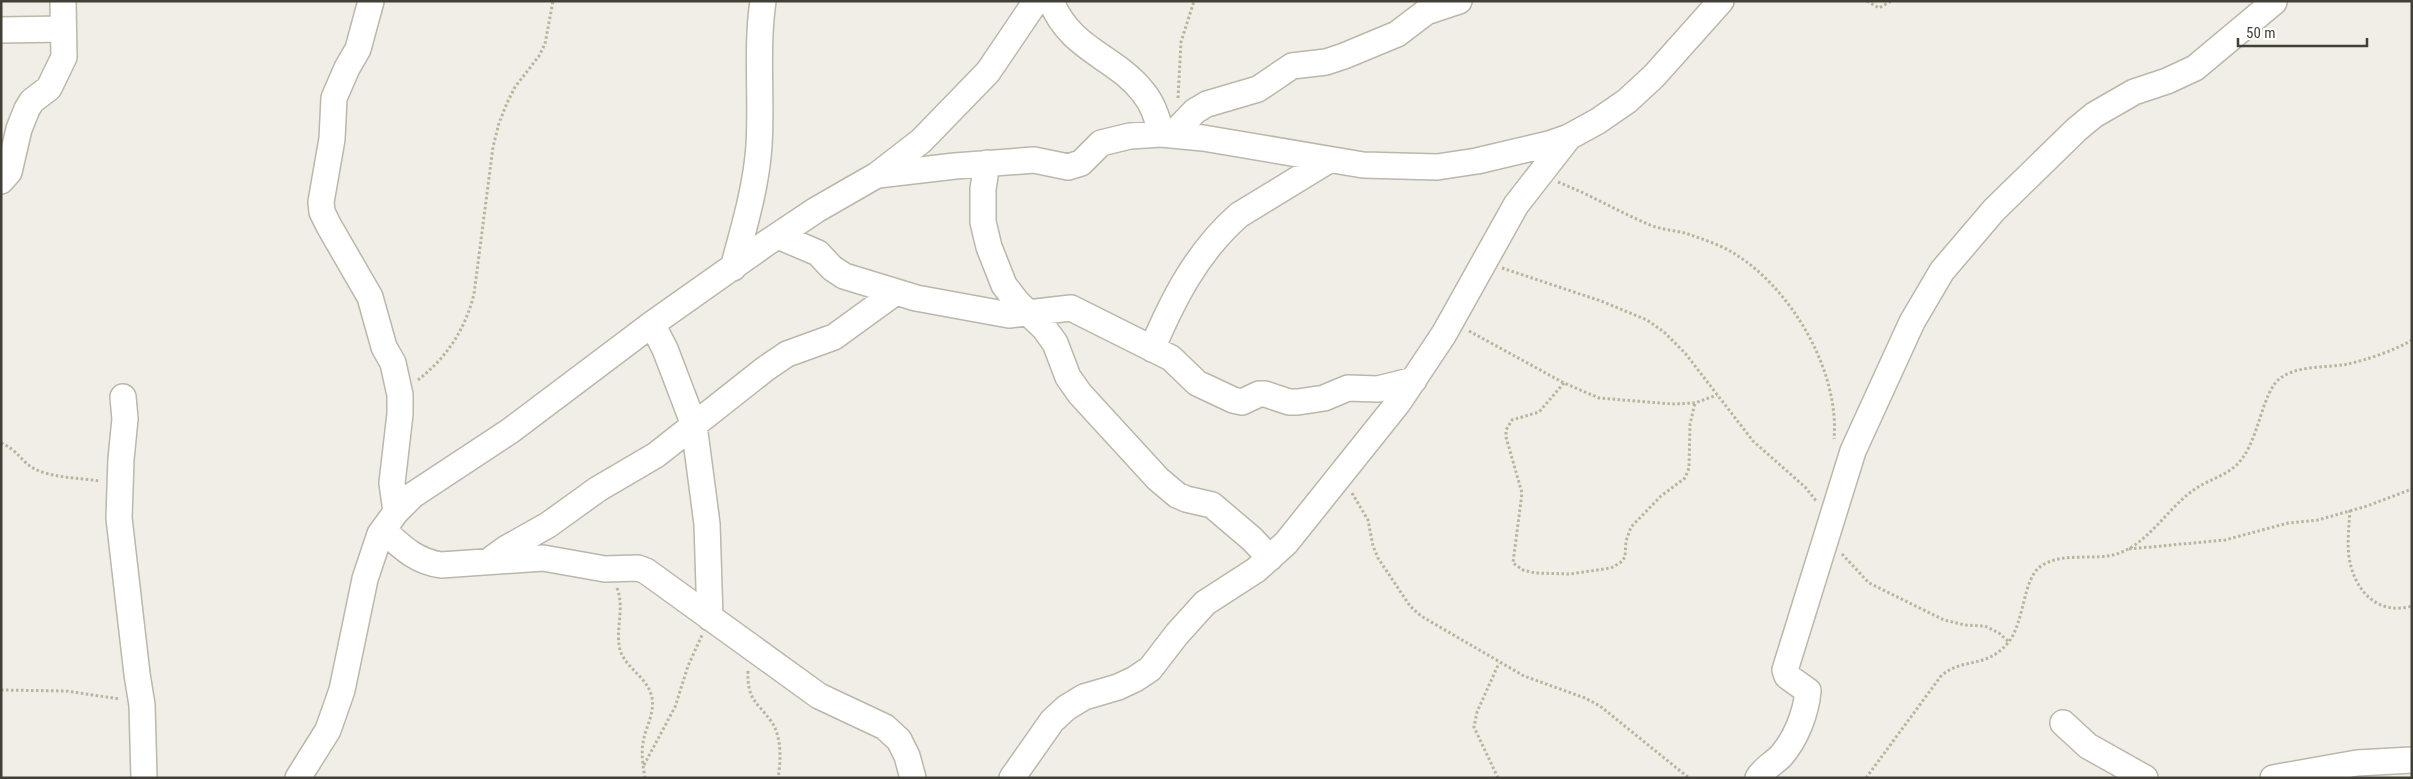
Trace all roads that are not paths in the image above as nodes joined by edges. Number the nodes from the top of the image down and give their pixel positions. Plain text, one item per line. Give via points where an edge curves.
1 (63, 1) edge
2 (371, 1) edge
3 (763, 1) edge
4 (1036, 1) edge
5 (1052, 1) edge
6 (1459, 1) edge
7 (1722, 1) edge
8 (2274, 2) edge
9 (63, 29) junction
10 (1, 30) edge
11 (1171, 132) junction
12 (1569, 137) junction
13 (1329, 160) junction
14 (987, 163) junction
15 (877, 175) junction
16 (1, 181) edge
17 (778, 236) junction
18 (733, 268) junction
19 (896, 292) junction
20 (1030, 314) junction
21 (652, 324) junction
22 (1152, 348) junction
23 (1414, 380) junction
24 (123, 397) dead end
25 (694, 425) junction
26 (390, 521) junction
27 (1270, 558) junction
28 (492, 560) junction
29 (710, 618) junction
30 (2063, 723) dead end
31 (2412, 760) edge
32 (144, 778) edge
33 (298, 778) edge
34 (913, 778) edge
35 (1012, 778) edge
36 (1758, 778) edge
37 (2145, 778) edge
38 (2273, 778) edge

1 - 9 street
2 - 26 street via 358,49 334,98 332,139 321,202 329,226 370,297 384,347 393,363 400,395
3 - 18 street via 755,190
4 - 15 street via 988,72 921,142
5 - 11 street via 1057,15 1072,34 1143,91
6 - 11 street via 1426,12 1397,34 1344,56 1292,66 1258,89 1207,104
7 - 12 street via 1688,41 1627,101
8 - 36 street via 2196,68 2134,92 2094,115 2058,146 1964,243 1942,271 1912,322 1853,452 1785,670 1787,676 1808,691 1807,701 1788,747
9 - 10 street
9 - 16 street via 64,57 49,88 27,109 19,129 10,172
11 - 13 street
11 - 14 street via 1101,143 1081,163 1068,167 1034,160
12 - 13 street via 1515,153 1437,167 1363,165
12 - 23 street via 1516,205
13 - 22 street via 1238,215 1229,224 1188,273
14 - 15 street
14 - 20 street via 983,222 989,247 1004,285
15 - 17 street
17 - 18 street
17 - 19 street via 818,252 844,276
18 - 21 street
19 - 20 street via 968,309 1008,315
19 - 25 street via 834,337 786,354
20 - 22 street via 1071,308
20 - 27 street via 1055,343 1068,377 1080,394 1158,479 1177,495 1212,505
21 - 25 street
21 - 26 street via 510,431 413,495
22 - 23 street via 1179,363 1197,383 1242,402 1265,394 1298,402 1324,398 1348,388 1378,389
23 - 27 street via 1342,476
24 - 32 street via 125,419 119,518 142,705
25 - 28 street via 656,455 598,489
25 - 29 street via 708,524
26 - 28 street via 412,556 426,563 441,565
26 - 33 street via 365,579 342,690 328,730
27 - 35 street via 1205,603 1150,670 1127,683 1084,696 1066,708 1052,721
28 - 29 street via 542,558 605,569 646,570
29 - 34 street via 818,696 885,727 899,740
30 - 37 street via 2088,746
31 - 38 street via 2357,763

